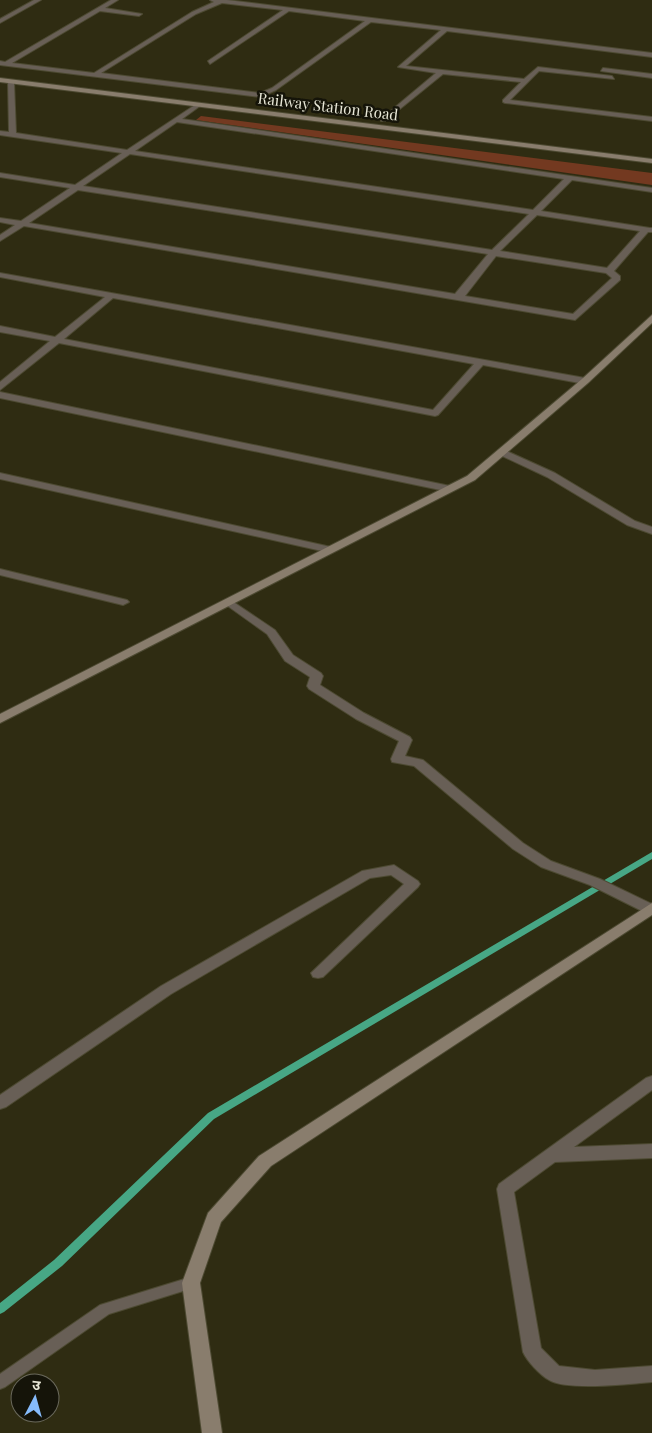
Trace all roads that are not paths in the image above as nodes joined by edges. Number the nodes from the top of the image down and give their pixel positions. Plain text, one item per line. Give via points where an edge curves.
1 (38, 0) edge
2 (115, 0) edge
3 (213, 0) edge
4 (221, 1) edge
5 (99, 9) junction
6 (289, 9) junction
7 (139, 14) dead end
8 (371, 19) junction
9 (0, 21) edge
10 (446, 28) junction
11 (614, 50) junction
12 (652, 55) edge
13 (608, 57) dead end
14 (210, 62) dead end
15 (4, 63) edge
16 (603, 63) dead end
17 (598, 70) junction
18 (442, 72) junction
19 (96, 74) junction
20 (0, 75) edge
21 (593, 76) junction
22 (652, 76) edge
23 (612, 78) dead end
24 (0, 80) edge
25 (526, 81) junction
26 (11, 82) junction
27 (198, 104) junction
28 (652, 119) edge
29 (177, 120) junction
30 (383, 120) junction
31 (0, 133) edge
32 (13, 135) junction
33 (129, 152) junction
34 (652, 154) edge
35 (652, 161) edge
36 (0, 175) edge
37 (570, 178) junction
38 (78, 187) junction
39 (652, 190) edge
40 (534, 213) junction
41 (0, 220) edge
42 (22, 224) junction
43 (647, 230) edge
44 (0, 239) edge
45 (494, 252) junction
46 (609, 271) junction
47 (0, 276) edge
48 (112, 295) junction
49 (462, 298) junction
50 (652, 318) edge
51 (0, 330) edge
52 (57, 340) junction
53 (481, 362) junction
54 (585, 381) junction
55 (0, 387) edge
56 (0, 395) edge
57 (502, 452) junction
58 (0, 476) edge
59 (450, 489) junction
60 (652, 531) edge
61 (331, 550) junction
62 (0, 572) edge
63 (123, 602) dead end
64 (229, 602) junction
65 (0, 719) edge
66 (651, 909) edge
67 (318, 973) dead end
68 (652, 1082) edge
69 (0, 1103) edge
70 (652, 1151) edge
71 (551, 1155) junction
72 (192, 1283) junction
73 (652, 1374) edge
74 (0, 1382) edge
75 (212, 1433) edge

1 - 9 street
2 - 5 street
3 - 4 street
4 - 6 street
4 - 19 street via 194,13
5 - 7 street
5 - 15 street
6 - 8 street
6 - 14 street
8 - 10 street
8 - 19 street via 261,95
10 - 11 street
10 - 18 street via 401,67
11 - 12 street
11 - 13 street
15 - 19 street
16 - 17 street
17 - 21 street
17 - 22 street
18 - 25 street
18 - 30 street
20 - 30 street, Railway Station Road
21 - 23 street
21 - 25 street via 538,69
24 - 26 street, Railway Station Road
25 - 28 street via 506,101
26 - 27 street, Railway Station Road
26 - 32 street
27 - 29 street
27 - 35 street, Railway Station Road
29 - 33 street
29 - 37 street
30 - 34 street, Railway Station Road
31 - 32 street
32 - 33 street
33 - 38 street
33 - 40 street
36 - 38 street
37 - 39 street
37 - 40 street
38 - 42 street
38 - 45 street
40 - 43 street
40 - 45 street
41 - 42 street
42 - 44 street
42 - 49 street
43 - 46 street
45 - 46 street
45 - 49 street via 459,295
46 - 49 street via 617,278 575,317
47 - 48 street
48 - 52 street
48 - 53 street
50 - 54 street
51 - 52 street
52 - 53 street via 435,413
52 - 55 street
53 - 54 street
54 - 57 street
56 - 59 street
57 - 59 street via 471,478
57 - 60 street via 550,474 631,523
58 - 61 street
59 - 61 street
61 - 64 street
62 - 63 street
64 - 65 street
64 - 66 street via 270,632 289,658 317,676 313,686 406,740 397,759 418,763 518,846 546,864
66 - 72 street via 265,1161 214,1218
67 - 69 street via 413,884 394,870 368,874 166,990
68 - 71 street
70 - 71 street
71 - 73 street via 505,1189 532,1352 554,1374 595,1378
72 - 74 lane via 105,1309
72 - 75 street

